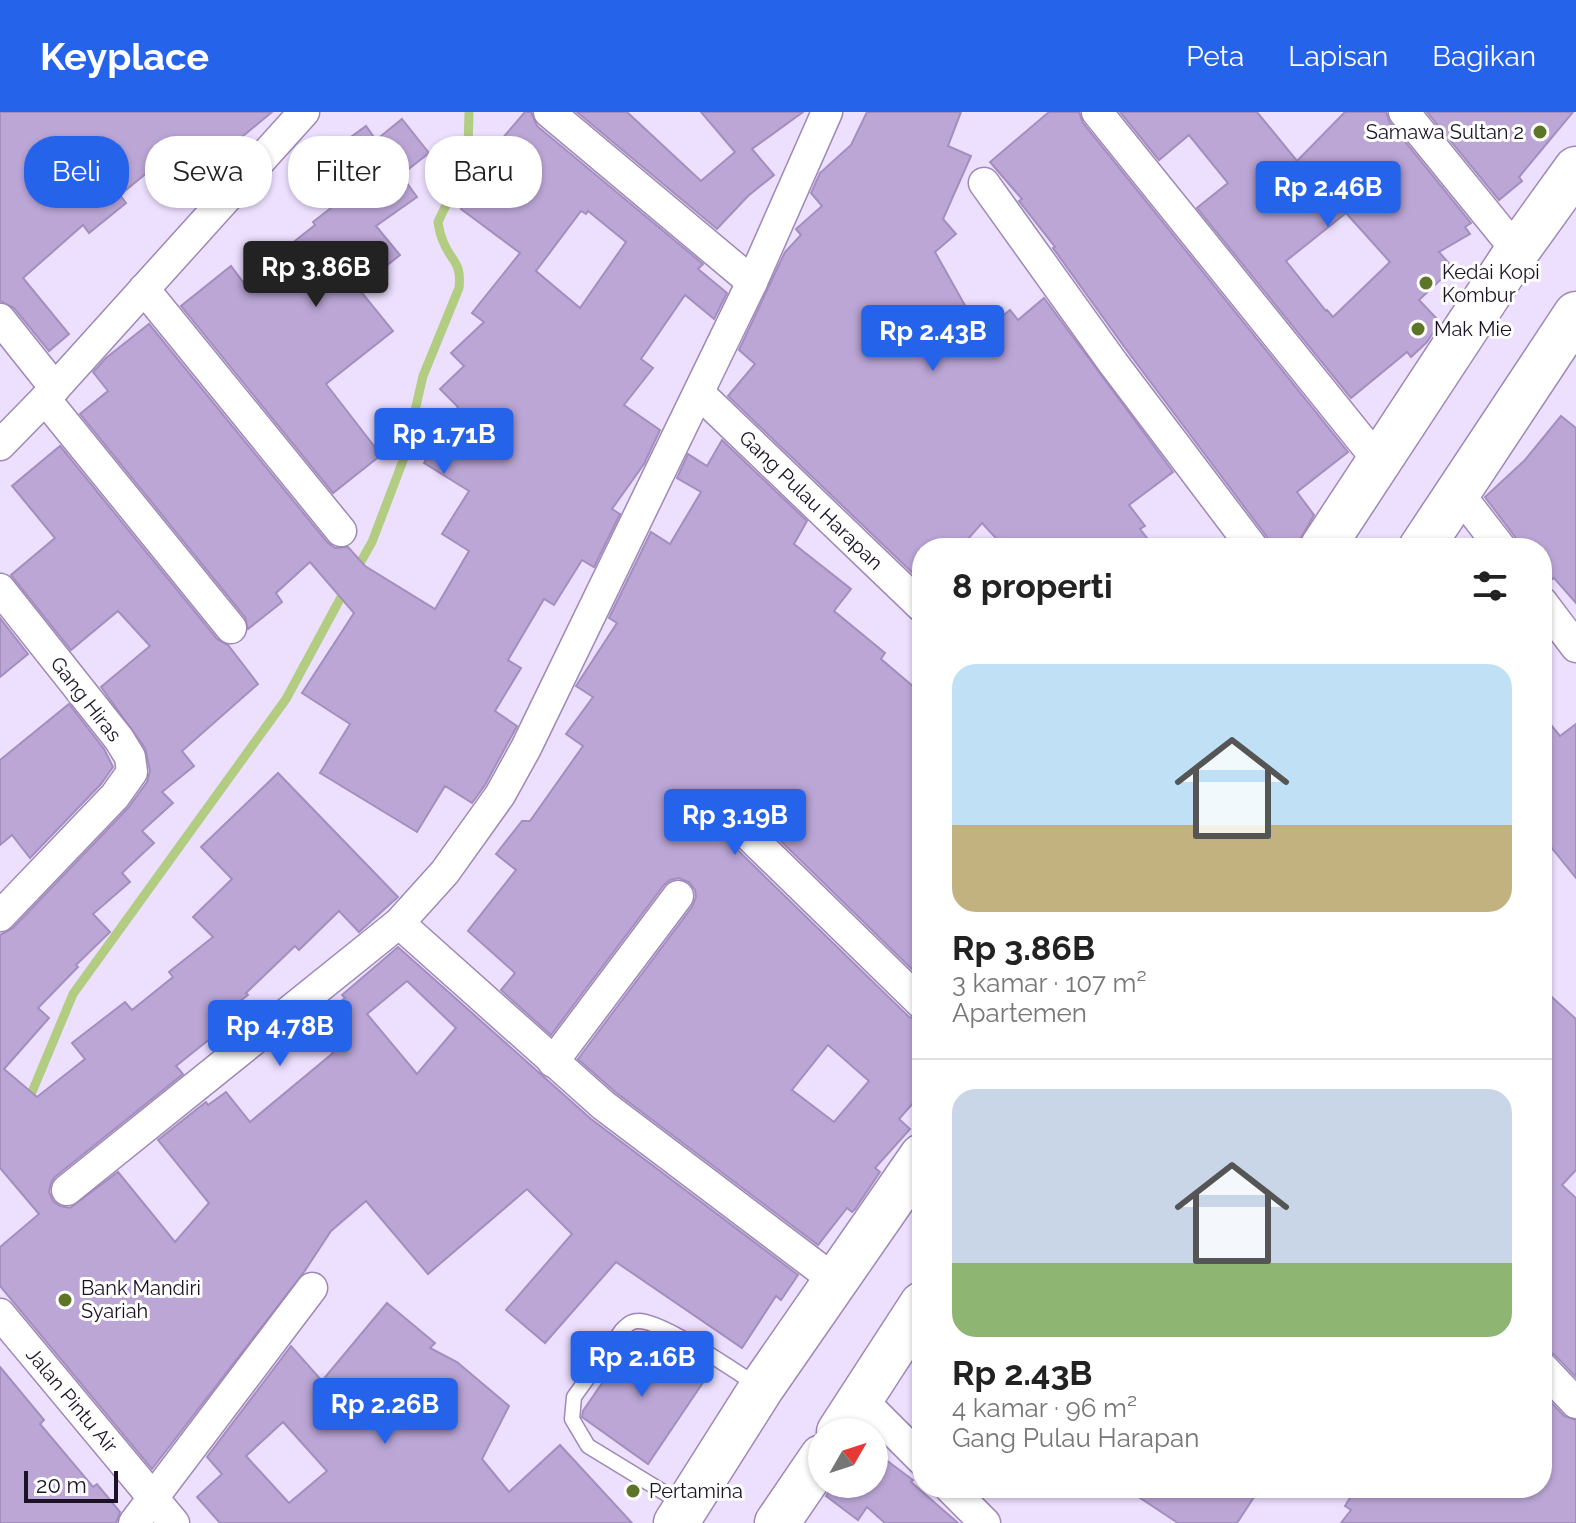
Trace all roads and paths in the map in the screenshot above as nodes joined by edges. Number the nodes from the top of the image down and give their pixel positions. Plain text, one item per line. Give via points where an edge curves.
1 (304, 112) edge
2 (549, 112) edge
3 (827, 112) edge
4 (1097, 112) edge
5 (1404, 112) edge
6 (1576, 169) edge
7 (984, 183) dead end
8 (1517, 251) junction
9 (752, 282) junction
10 (144, 289) junction
11 (1576, 314) edge
12 (0, 319) edge
13 (699, 393) junction
14 (50, 394) junction
15 (0, 445) edge
16 (1380, 463) junction
17 (1457, 491) junction
18 (341, 531) dead end
19 (1245, 538) edge
20 (1329, 538) edge
21 (1427, 538) edge
22 (1493, 538) edge
23 (0, 589) edge
24 (912, 597) edge
25 (1552, 615) edge
26 (231, 628) dead end
27 (1576, 647) edge
28 (729, 816) dead end
29 (678, 896) dead end
30 (0, 916) edge
31 (399, 923) junction
32 (912, 994) edge
33 (553, 1062) junction
34 (912, 1171) edge
35 (67, 1190) dead end
36 (837, 1282) junction
37 (312, 1288) dead end
38 (0, 1314) edge
39 (912, 1320) edge
40 (1552, 1378) edge
41 (762, 1387) junction
42 (1576, 1403) edge
43 (850, 1416) edge
44 (912, 1454) edge
45 (808, 1478) edge
46 (155, 1498) junction
47 (960, 1498) edge
48 (682, 1515) edge
49 (134, 1523) edge
50 (174, 1523) edge
51 (777, 1523) edge
52 (985, 1523) edge

1 - 10 street
2 - 9 street
3 - 9 street
4 - 16 street
5 - 8 street
6 - 8 main road
7 - 19 street
8 - 16 main road
9 - 13 street
10 - 14 street
10 - 18 street
11 - 17 main road
12 - 14 street
13 - 24 street, Gang Pulau Harapan
13 - 31 street via 500,795 445,872
14 - 15 street
14 - 26 street
16 - 20 main road
17 - 21 main road
17 - 22 street
23 - 30 street, Gang Hiras via 119,739 132,772
25 - 27 street
28 - 32 street
29 - 33 street
31 - 33 street
31 - 35 street
33 - 36 street
34 - 36 main road
36 - 41 main road
37 - 46 street
38 - 46 street, Jalan Pintu Air
39 - 43 main road
40 - 42 street
41 - 48 main road
41 - 48 lane via 663,1328 640,1321 622,1330 574,1397 572,1419 588,1446
43 - 44 street
45 - 51 main road
46 - 49 street
46 - 50 street, Jalan Pintu Air
47 - 52 street

